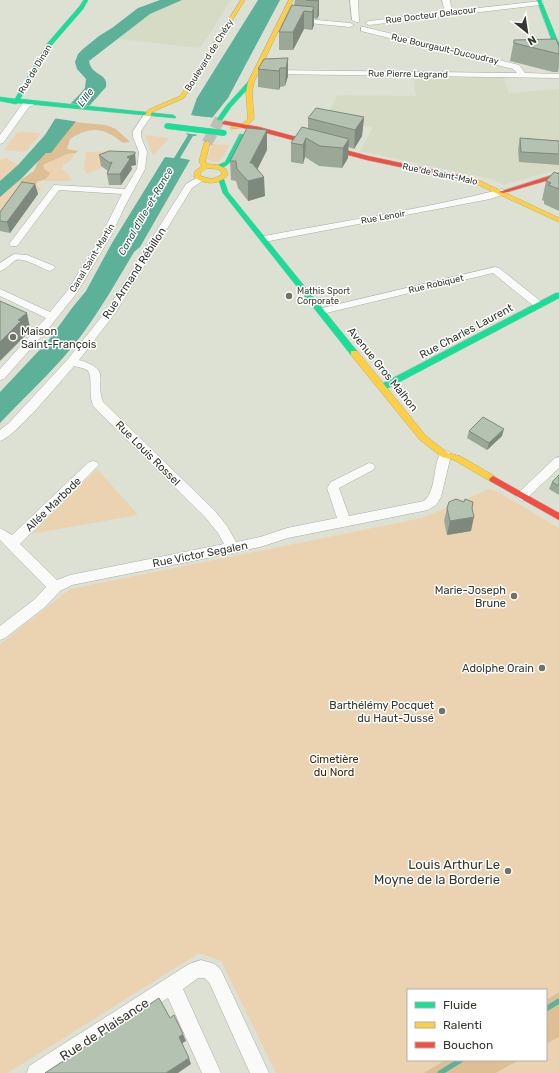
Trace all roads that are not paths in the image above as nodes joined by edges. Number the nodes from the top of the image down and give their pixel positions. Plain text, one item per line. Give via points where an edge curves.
1 (86, 0) edge
2 (243, 0) edge
3 (291, 0) edge
4 (354, 0) edge
5 (446, 0) edge
6 (539, 1) edge
7 (449, 13) junction
8 (283, 18) junction
9 (356, 20) junction
10 (350, 25) junction
11 (366, 26) junction
12 (556, 34) edge
13 (559, 51) edge
14 (256, 72) junction
15 (522, 75) junction
16 (559, 76) edge
17 (251, 82) junction
18 (16, 102) junction
19 (1, 104) edge
20 (249, 104) junction
21 (27, 106) junction
22 (148, 120) junction
23 (173, 121) junction
24 (210, 122) dead end
25 (224, 126) junction
26 (243, 131) junction
27 (288, 137) junction
28 (0, 141) edge
29 (207, 143) tunnel mouth
30 (315, 145) junction
31 (206, 166) junction
32 (218, 167) junction
33 (559, 175) edge
34 (221, 178) junction
35 (204, 180) junction
36 (128, 192) junction
37 (226, 192) junction
38 (502, 192) junction
39 (559, 220) edge
40 (264, 239) junction
41 (14, 244) dead end
42 (0, 268) edge
43 (50, 268) dead end
44 (0, 292) edge
45 (559, 295) edge
46 (539, 305) junction
47 (322, 312) junction
48 (52, 317) junction
49 (72, 362) junction
50 (0, 376) edge
51 (383, 387) junction
52 (0, 437) edge
53 (445, 455) junction
54 (559, 461) edge
55 (93, 465) dead end
56 (369, 467) dead end
57 (522, 496) junction
58 (559, 517) edge
59 (345, 522) junction
60 (0, 533) edge
61 (12, 543) junction
62 (232, 548) junction
63 (55, 587) junction
64 (0, 634) edge
65 (172, 986) junction
66 (36, 1073) edge
67 (212, 1073) edge
68 (260, 1073) edge

1 - 18 main road, Rue de Dinan via 48,46
2 - 22 main road, Boulevard de Chézy via 182,97 150,111
3 - 8 main road
4 - 9 street
5 - 7 street
6 - 7 street, Rue Docteur Delacour
6 - 12 main road
7 - 11 street, Rue Docteur Delacour
8 - 10 street, Rue Bourgault-Ducoudray
8 - 14 main road
9 - 10 street
9 - 11 street, Rue Bourgault-Ducoudray
10 - 11 street, Rue Bourgault-Ducoudray via 355,28
11 - 15 street, Rue Bourgault-Ducoudray via 511,65 518,68
12 - 13 main road
14 - 15 street, Rue Pierre Legrand
14 - 17 main road
15 - 16 street, Rue Pierre Legrand
17 - 20 main road
17 - 25 main road via 232,102
18 - 19 main road, Rue de Saint-Malo
18 - 21 main road, Rue de Saint-Malo
19 - 21 main road, Rue de Saint-Malo
20 - 26 main road via 251,119
20 - 27 main road
21 - 22 main road, Rue de Saint-Malo
21 - 28 street
22 - 23 main road, Rue de Saint-Malo
22 - 23 main road, Rue de Saint-Malo
22 - 36 street, Canal Saint-Martin via 137,131 143,152 141,166
23 - 25 main road, Rue de Saint-Malo, bridge
24 - 25 main road, Rue de Saint-Malo
25 - 26 main road, Rue de Saint-Malo
26 - 27 main road, Rue de Saint-Malo
26 - 30 main road, Rue de Saint-Malo
26 - 32 main road via 227,162
27 - 30 main road, Rue de Saint-Malo
29 - 31 main road via 202,162
30 - 38 main road, Rue de Saint-Malo via 474,180
31 - 32 main road
31 - 35 main road, Rue Armand Rébillon via 196,174
32 - 34 main road via 225,172
33 - 38 main road
34 - 35 main road, Rue Armand Rébillon
34 - 37 main road, Avenue Gros Malhon
35 - 37 main road, Avenue Gros Malhon
35 - 49 street, Rue Armand Rébillon via 189,186 111,312
36 - 41 street via 57,187
36 - 48 street, Canal Saint-Martin via 106,236 72,292
37 - 40 main road, Avenue Gros Malhon
38 - 39 main road, Rue de Saint-Malo
38 - 40 street, Rue Lenoir via 439,207
40 - 47 main road, Avenue Gros Malhon
42 - 43 street via 14,257 24,257
44 - 48 street
45 - 46 main road, Rue Charles Laurent
46 - 47 street, Rue Robiquet via 495,270
46 - 51 main road, Rue Charles Laurent
47 - 51 main road, Avenue Gros Malhon
48 - 50 street, Canal Saint-Martin
49 - 52 street, Rue Armand Rébillon
49 - 62 street, Rue Louis Rossel via 90,367 96,375 98,404 210,514 230,539
51 - 53 main road, Avenue Gros Malhon via 423,438
53 - 57 main road, Avenue Gros Malhon via 457,458
53 - 59 street, Rue Victor Segalen via 434,500 428,505
54 - 57 street
55 - 61 street, Allée Marbode
56 - 59 street via 333,488
57 - 58 main road, Avenue Gros Malhon
59 - 62 street, Rue Victor Segalen via 286,533
60 - 61 street
61 - 63 street
62 - 63 street, Rue Victor Segalen via 70,580
63 - 64 street via 40,603
65 - 66 street, Rue de Plaisance
65 - 67 street
65 - 68 street, Rue de Plaisance via 195,970 211,970

